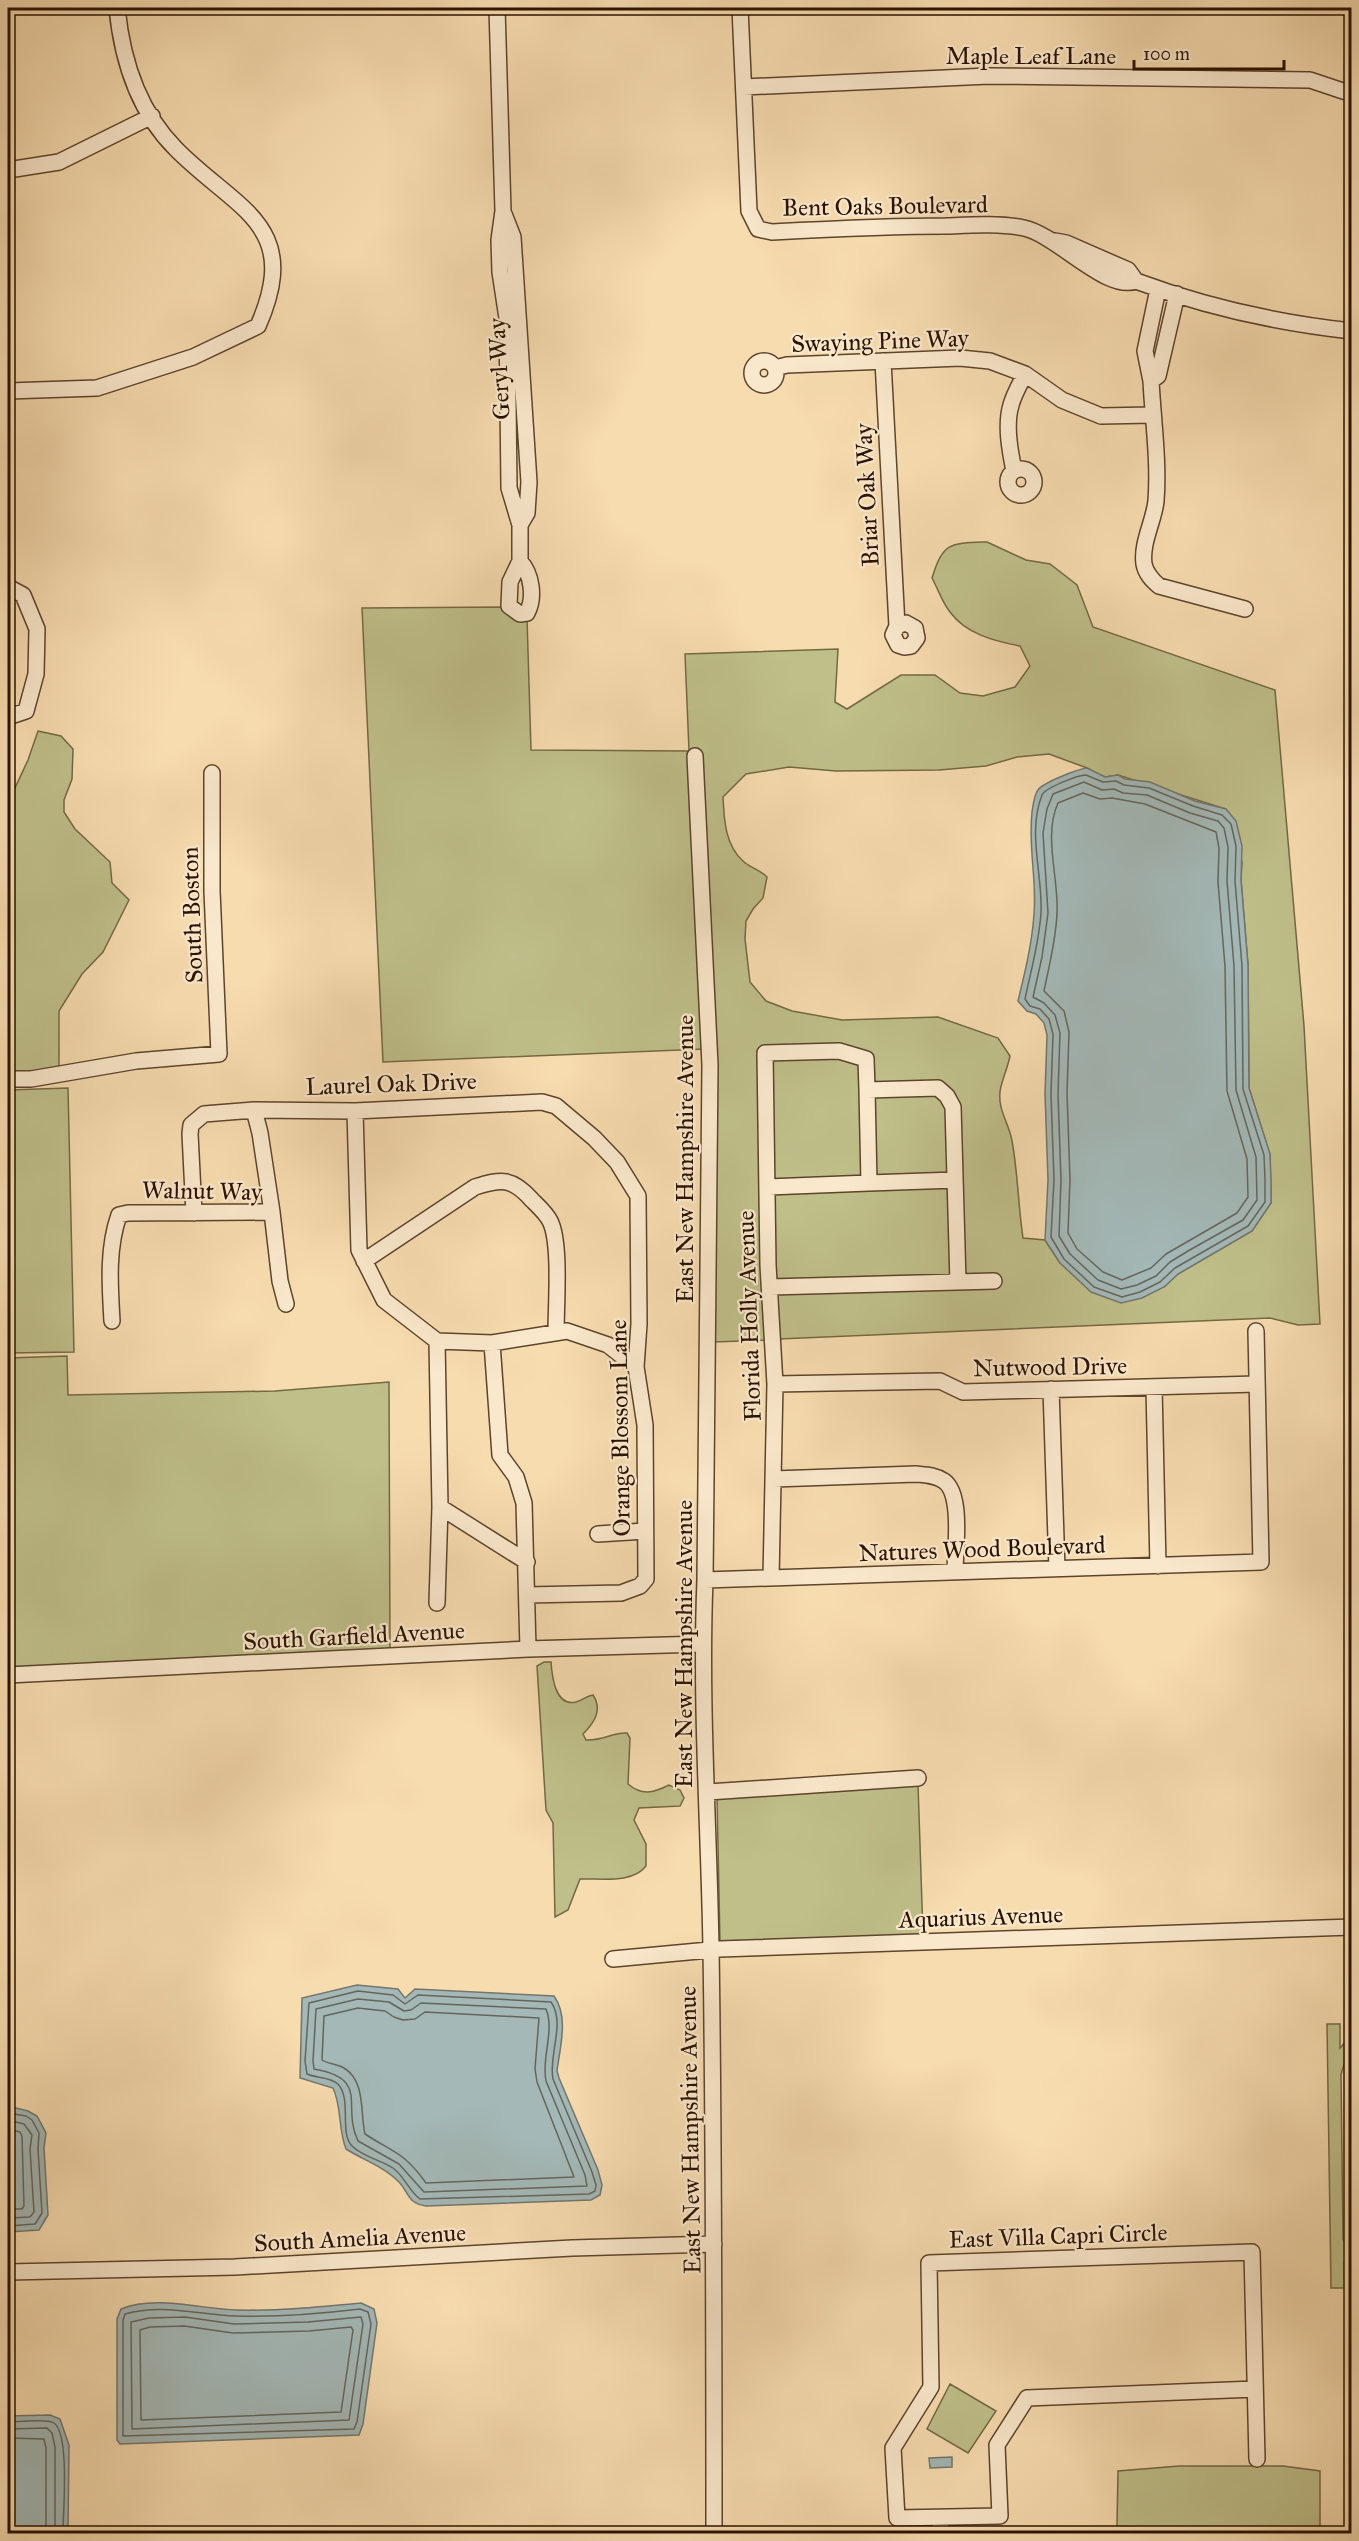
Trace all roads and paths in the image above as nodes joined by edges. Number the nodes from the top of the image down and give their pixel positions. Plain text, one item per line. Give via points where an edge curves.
1 (117, 8) edge
2 (497, 8) edge
3 (740, 8) edge
4 (744, 87) junction
5 (1352, 94) edge
6 (152, 116) junction
7 (8, 170) edge
8 (1158, 289) junction
9 (1177, 294) junction
10 (512, 313) junction
11 (1352, 331) edge
12 (883, 361) junction
13 (775, 368) dead end
14 (1025, 374) junction
15 (1151, 381) junction
16 (8, 391) edge
17 (1152, 415) junction
18 (508, 447) junction
19 (526, 447) junction
20 (1014, 471) dead end
21 (520, 525) junction
22 (520, 561) dead end
23 (8, 587) edge
24 (1245, 609) dead end
25 (897, 626) dead end
26 (8, 717) edge
27 (695, 756) dead end
28 (212, 773) dead end
29 (8, 1079) edge
30 (867, 1090) junction
31 (254, 1110) junction
32 (355, 1111) junction
33 (594, 1138) joint
34 (955, 1180) junction
35 (869, 1183) junction
36 (768, 1187) junction
37 (272, 1212) junction
38 (194, 1213) junction
39 (364, 1261) junction
40 (994, 1281) dead end
41 (958, 1282) junction
42 (770, 1287) junction
43 (286, 1304) dead end
44 (112, 1321) dead end
45 (1256, 1331) dead end
46 (556, 1332) junction
47 (437, 1341) junction
48 (492, 1343) junction
49 (636, 1367) junction
50 (1257, 1383) junction
51 (775, 1384) junction
52 (1154, 1387) junction
53 (1051, 1389) junction
54 (774, 1479) junction
55 (440, 1507) junction
56 (645, 1531) junction
57 (598, 1534) dead end
58 (527, 1562) junction
59 (1158, 1566) junction
60 (1057, 1569) junction
61 (955, 1572) junction
62 (771, 1578) junction
63 (705, 1580) junction
64 (527, 1595) junction
65 (437, 1603) dead end
66 (702, 1644) junction
67 (528, 1649) junction
68 (8, 1675) edge
69 (918, 1778) dead end
70 (708, 1792) junction
71 (1352, 1927) edge
72 (711, 1950) junction
73 (613, 1959) dead end
74 (714, 2244) junction
75 (8, 2272) edge
76 (1255, 2389) junction
77 (1257, 2458) dead end
78 (940, 2518) junction
79 (714, 2534) edge
80 (940, 2534) edge

1 - 6 street via 120,37 138,98
2 - 10 street, Geryl Way via 503,211 513,237
3 - 4 street, Bent Oaks Boulevard
4 - 5 street, Maple Leaf Lane via 990,76 1310,80
4 - 8 street, Bent Oaks Boulevard via 749,211 758,229 772,232 991,225 1025,228 1123,284 1136,281
6 - 7 street via 59,162
6 - 16 street via 174,147 248,212 266,234 274,264 267,305 258,326 193,357 97,388
8 - 9 street, Bent Oaks Boulevard
8 - 15 street via 1145,351
9 - 11 street, Bent Oaks Boulevard via 1238,313
9 - 15 street via 1158,376
10 - 18 street, Geryl Way
10 - 19 street, Geryl Way
12 - 13 street, Swaying Pine Way
12 - 14 street, Swaying Pine Way via 960,358 990,361
12 - 25 street, Briar Oak Way
14 - 17 street, Swaying Pine Way via 1062,400 1101,416
14 - 20 street via 1011,405 1009,420
15 - 17 street
17 - 24 street via 1156,502 1144,553 1149,578 1159,586
18 - 19 street
18 - 21 street, Geryl Way via 509,488
19 - 21 street, Geryl Way via 527,513
21 - 22 street, Geryl Way
23 - 26 street via 23,596 37,629 36,675 26,711
27 - 63 street, East New Hampshire Avenue via 710,1065
28 - 29 street, South Boston via 219,1054
30 - 34 street via 938,1088 947,1096 953,1107
30 - 35 street
30 - 36 street, Florida Holly Avenue via 866,1059 839,1051 765,1053
31 - 32 street, Laurel Oak Drive
31 - 37 street
31 - 38 street, Laurel Oak Drive via 204,1114 191,1125
32 - 33 street, Laurel Oak Drive via 542,1102 556,1106
32 - 39 street via 359,1250
33 - 49 street, Orange Blossom Lane via 617,1162 638,1196
34 - 35 street
34 - 41 street
35 - 36 street
36 - 42 street, Florida Holly Avenue
37 - 38 street, Walnut Way
37 - 43 street, Walnut Way
38 - 44 street, Walnut Way via 119,1215 113,1232
39 - 46 street via 474,1187 507,1181 522,1188 550,1220 555,1235
39 - 47 street via 384,1300
40 - 41 street
41 - 42 street
42 - 51 street, Florida Holly Avenue
45 - 50 street
46 - 48 street
46 - 49 street via 576,1333 608,1345
47 - 48 street
47 - 55 street
48 - 58 street via 500,1455 516,1477 524,1503
49 - 56 street, Orange Blossom Lane via 645,1425
50 - 52 street, Nutwood Drive
50 - 59 street, Natures Wood Boulevard via 1261,1562
51 - 53 street, Nutwood Drive via 940,1381 963,1392
51 - 54 street, Florida Holly Avenue
52 - 53 street, Nutwood Drive
52 - 59 street
53 - 60 street
54 - 61 street via 936,1476 951,1488 955,1503
54 - 62 street, Florida Holly Avenue
55 - 58 street
55 - 65 street
56 - 57 street
56 - 64 street, Orange Blossom Lane via 645,1579 640,1586 621,1593
58 - 64 street
59 - 60 street, Natures Wood Boulevard
60 - 61 street, Natures Wood Boulevard
61 - 62 street, Natures Wood Boulevard
62 - 63 street, Natures Wood Boulevard
63 - 66 street, East New Hampshire Avenue
64 - 67 street
66 - 67 street, South Garfield Avenue
66 - 70 street, East New Hampshire Avenue
67 - 68 street, South Garfield Avenue
69 - 70 street
70 - 72 street, East New Hampshire Avenue
71 - 72 street, Aquarius Avenue
72 - 73 street, Aquarius Avenue
72 - 74 street, East New Hampshire Avenue
74 - 75 street, South Amelia Avenue via 235,2267
74 - 79 street, East New Hampshire Avenue
76 - 77 street, East Villa Capri Circle
76 - 78 street, East Villa Capri Circle via 1027,2398 997,2445 1000,2516
76 - 78 street, East Villa Capri Circle via 1252,2252 929,2263 931,2387 893,2448 897,2518
78 - 80 street

